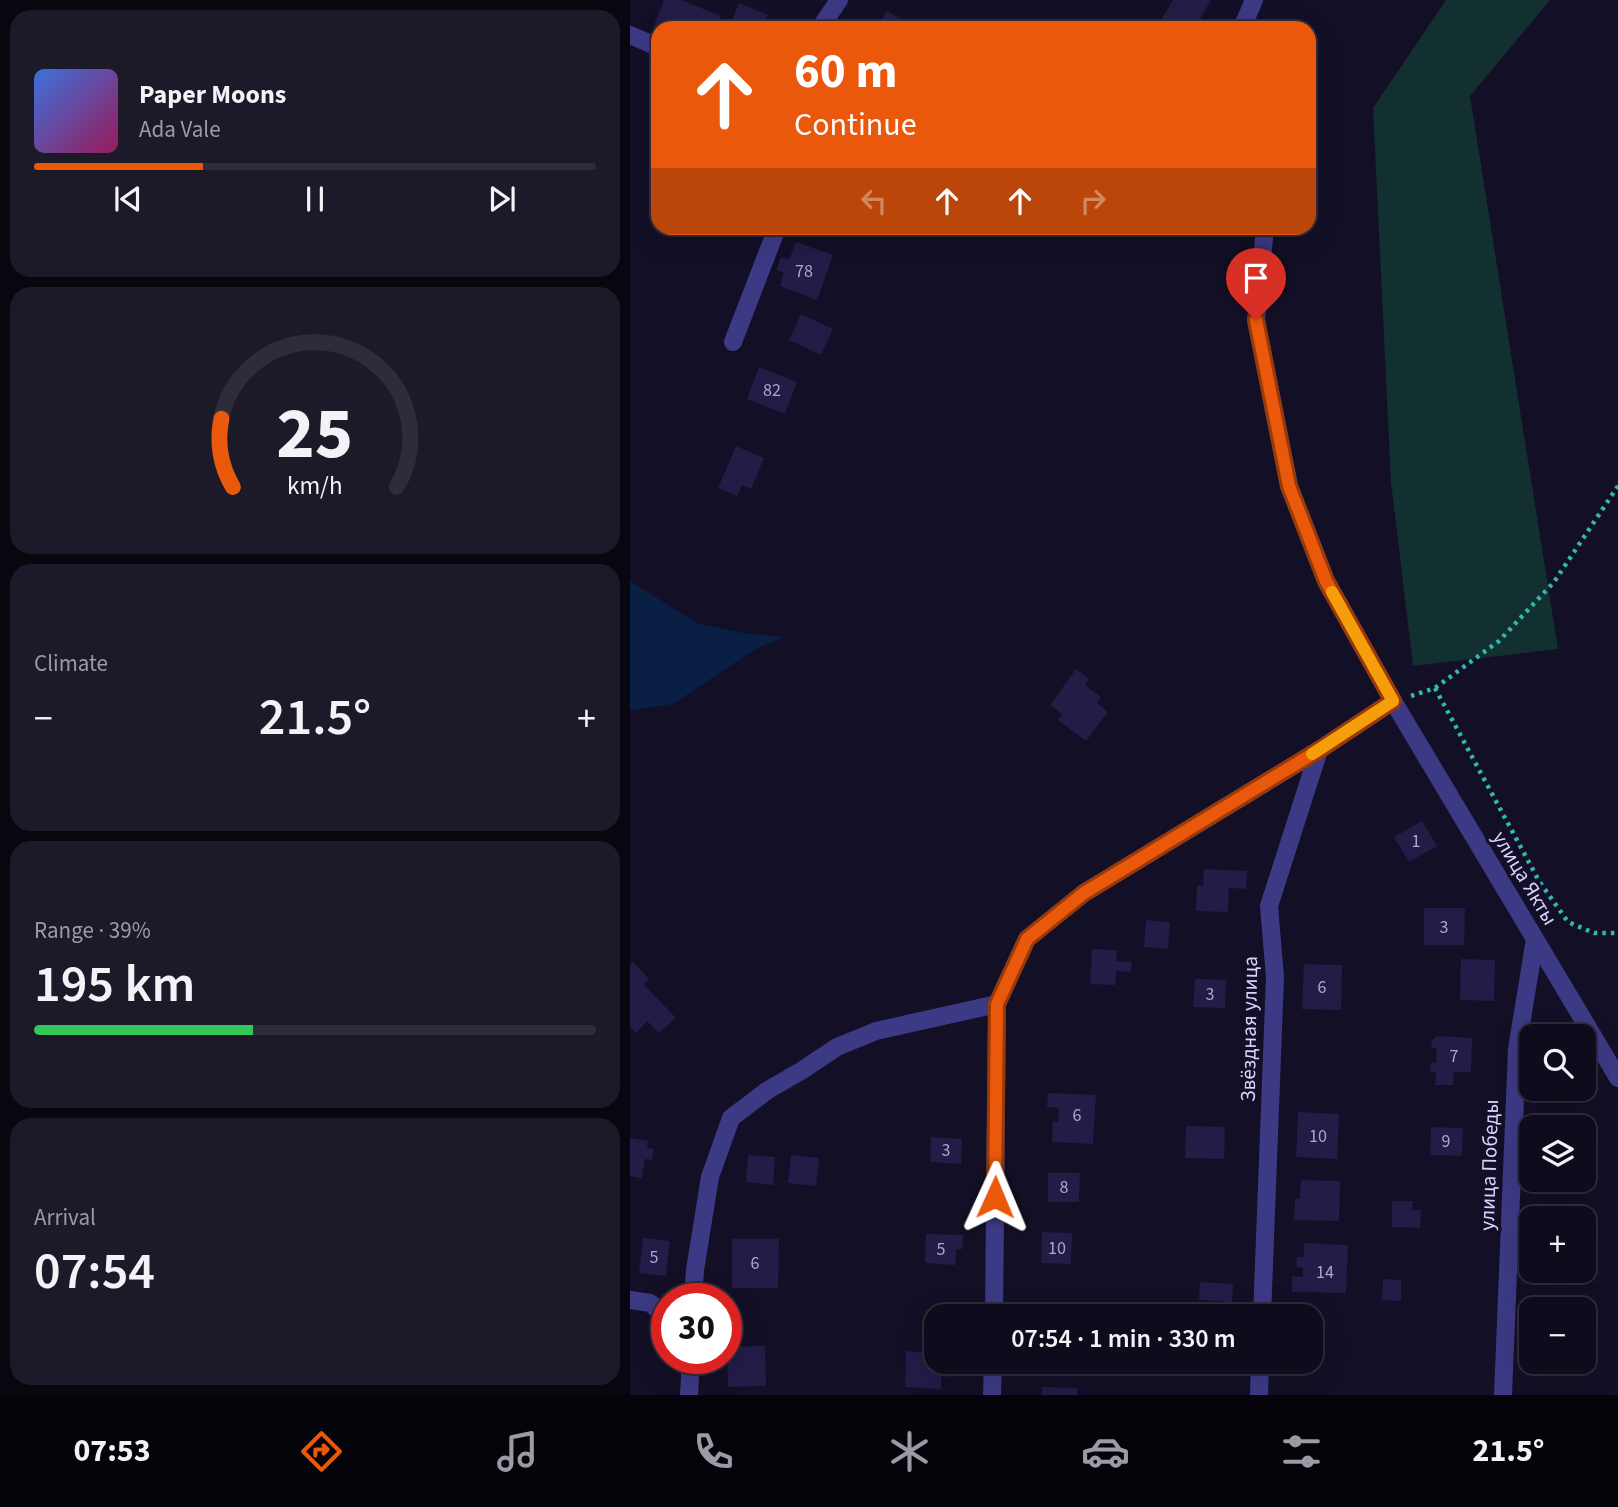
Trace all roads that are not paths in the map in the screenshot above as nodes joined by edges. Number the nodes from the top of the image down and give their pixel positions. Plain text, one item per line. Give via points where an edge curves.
1 (839, 0) edge
2 (1254, 0) edge
3 (825, 21) edge
4 (1245, 21) edge
5 (630, 35) edge
6 (651, 44) edge
7 (774, 235) edge
8 (1264, 235) edge
9 (733, 342) dead end
10 (1393, 701) junction
11 (1319, 750) junction
12 (1535, 939) junction
13 (997, 1004) junction
14 (1618, 1078) edge
15 (694, 1283) edge
16 (630, 1300) edge
17 (651, 1304) edge
18 (994, 1304) edge
19 (1262, 1304) edge
20 (690, 1374) edge
21 (993, 1374) edge
22 (1260, 1374) edge
23 (689, 1395) edge
24 (992, 1395) edge
25 (1259, 1395) edge
26 (1503, 1395) edge

1 - 3 street
2 - 4 street
5 - 6 street
7 - 9 street
8 - 10 street, улица Якты via 1256,320 1289,486 1326,581
10 - 11 street
10 - 12 street, улица Якты
11 - 13 street via 1084,893 1027,939
11 - 19 street, Звёздная улица via 1269,906 1275,977
12 - 14 street, улица Якты
12 - 26 street, улица Победы via 1517,1049
13 - 15 street via 876,1031 837,1047 731,1118 710,1177
13 - 18 street
16 - 17 street
20 - 23 street
21 - 24 street
22 - 25 street

